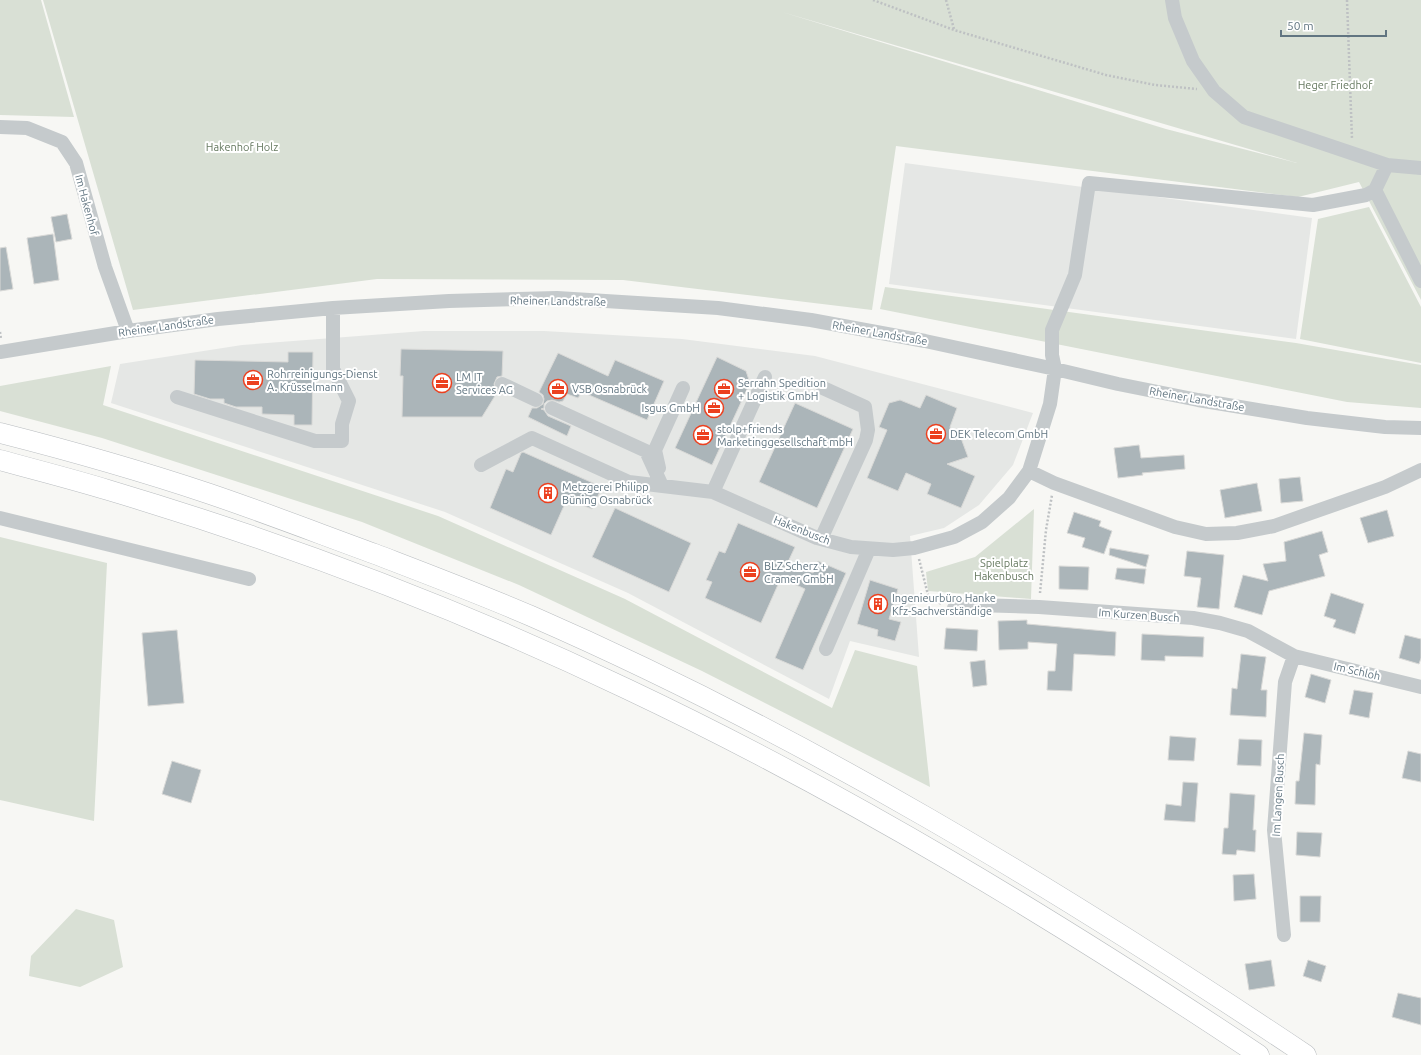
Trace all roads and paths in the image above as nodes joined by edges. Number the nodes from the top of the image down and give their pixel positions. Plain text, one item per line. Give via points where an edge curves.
1 (872, 0) edge
2 (946, 0) edge
3 (1172, 0) edge
4 (1347, 0) edge
5 (954, 30) junction
6 (1214, 91) junction
7 (0, 127) edge
8 (1352, 154) junction
9 (1387, 165) junction
10 (1421, 168) edge
11 (1375, 190) junction
12 (1421, 281) edge
13 (333, 308) junction
14 (128, 331) junction
15 (0, 352) edge
16 (1054, 369) junction
17 (765, 377) dead end
18 (502, 384) dead end
19 (683, 388) dead end
20 (823, 388) dead end
21 (177, 397) dead end
22 (536, 400) dead end
23 (552, 408) dead end
24 (1421, 428) edge
25 (0, 433) edge
26 (0, 460) edge
27 (482, 465) dead end
28 (1421, 470) edge
29 (1029, 471) junction
30 (1054, 483) junction
31 (662, 486) junction
32 (713, 492) junction
33 (0, 518) edge
34 (820, 539) junction
35 (914, 548) junction
36 (869, 549) junction
37 (249, 579) dead end
38 (1039, 607) junction
39 (954, 608) joint
40 (826, 649) dead end
41 (1294, 656) junction
42 (1421, 686) edge
43 (1284, 935) dead end
44 (1259, 1055) edge
45 (1306, 1055) edge

1 - 5 path
2 - 5 path
3 - 6 street via 1175,18 1193,61
4 - 8 path
5 - 6 path via 1106,75
6 - 8 street via 1244,117
7 - 14 street, Im Hakenhof via 27,128 62,142 76,163 105,268
8 - 9 street
9 - 10 street
9 - 11 street
11 - 12 street
11 - 16 street, Hakenbusch via 1366,195 1313,205 1089,183 1075,275 1052,330
13 - 14 street, Rheiner Landstraße
13 - 16 street, Rheiner Landstraße via 557,298 718,308 818,321
13 - 21 street via 333,369 349,401 342,424 342,441 315,441
14 - 15 street, Rheiner Landstraße
16 - 24 street, Rheiner Landstraße via 1198,400 1308,418
16 - 29 street, Hakenbusch via 1050,404
17 - 32 street
18 - 22 street
19 - 31 street via 655,450
20 - 34 street via 865,407 868,430 866,440
23 - 31 street via 646,451
25 - 45 highway via 67,450 210,494 316,532 532,616 670,680 821,758 939,824 1098,920
26 - 44 highway via 108,490 306,555 430,602 626,688 835,796 944,858 1073,935
27 - 31 street, Hakenbusch via 532,438 629,482
28 - 30 street via 1384,488 1274,526 1237,533 1206,534 1175,527
29 - 30 street
29 - 35 street, Hakenbusch via 1009,498 982,522 954,537
30 - 38 path via 1046,530
31 - 32 street, Hakenbusch
32 - 34 street, Hakenbusch
33 - 37 street
34 - 36 street, Hakenbusch
35 - 36 street, Hakenbusch
35 - 39 path via 929,599
36 - 40 street
38 - 39 street, Im Kurzen Busch via 976,605
38 - 41 street, Im Kurzen Busch via 1194,618 1248,631
41 - 42 street, Im Schloh
41 - 43 street, Im Langen Busch via 1285,682 1274,830

